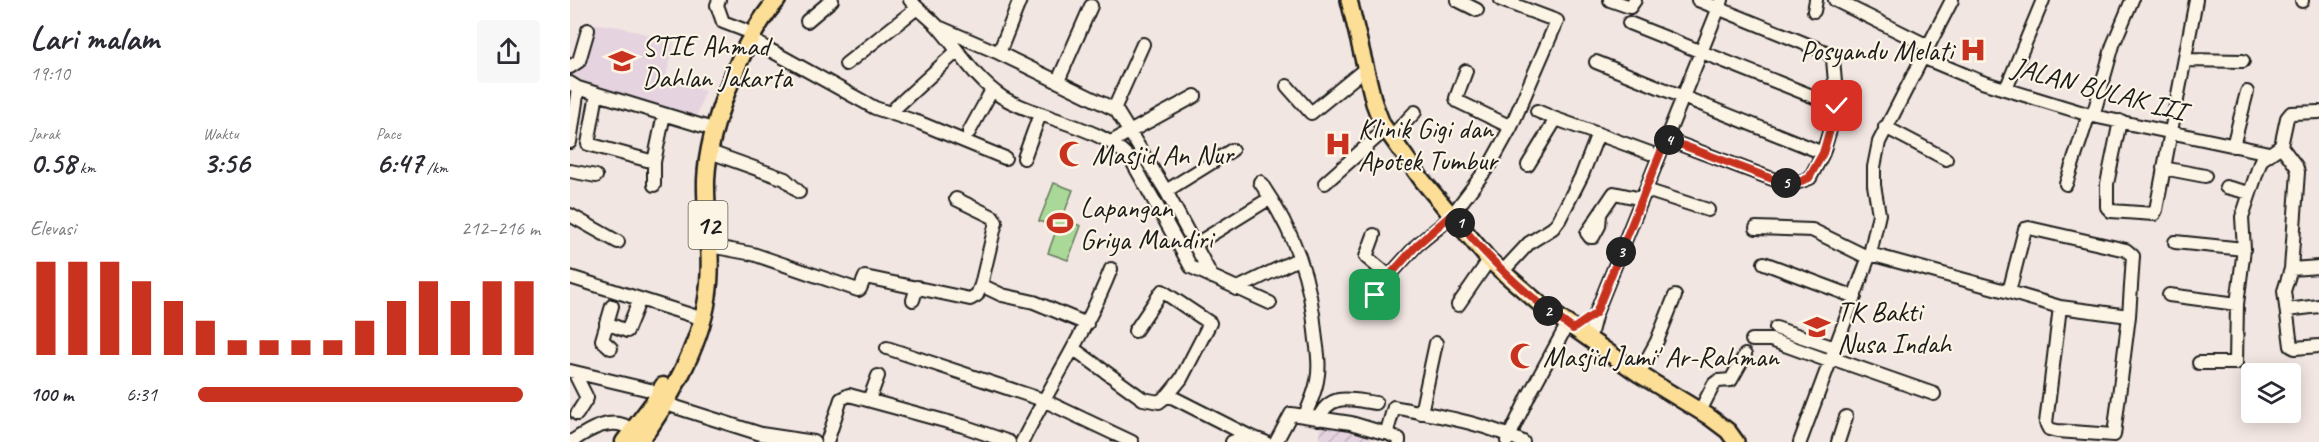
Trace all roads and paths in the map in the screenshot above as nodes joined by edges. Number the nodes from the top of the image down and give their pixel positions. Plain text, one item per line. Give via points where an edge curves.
1 (719, 0) edge
2 (763, 0) edge
3 (777, 0) edge
4 (832, 0) edge
5 (1020, 0) edge
6 (1349, 0) edge
7 (1457, 0) edge
8 (1501, 0) edge
9 (1610, 0) edge
10 (1635, 0) edge
11 (1698, 0) edge
12 (1835, 0) edge
13 (1952, 0) edge
14 (2043, 0) edge
15 (2132, 0) edge
16 (2196, 0) edge
17 (913, 4) edge
18 (1720, 4) edge
19 (1091, 6) dead end
20 (1477, 9) edge
21 (807, 21) dead end
22 (1629, 23) dead end
23 (940, 28) junction
24 (588, 30) dead end
25 (747, 34) junction
26 (1143, 44) dead end
27 (1928, 46) junction
28 (956, 52) junction
29 (1701, 52) junction
30 (999, 53) junction
31 (1922, 57) junction
32 (2185, 60) junction
33 (2243, 61) dead end
34 (1596, 62) dead end
35 (846, 64) dead end
36 (570, 68) edge
37 (1365, 69) junction
38 (1466, 71) dead end
39 (1058, 81) junction
40 (574, 86) edge
41 (1287, 86) dead end
42 (2006, 89) junction
43 (992, 90) junction
44 (2247, 92) dead end
45 (597, 94) junction
46 (1195, 96) dead end
47 (1683, 97) junction
48 (1837, 106) junction
49 (895, 108) dead end
50 (1114, 109) junction
51 (1537, 111) dead end
52 (1415, 112) dead end
53 (2319, 112) edge
54 (664, 114) junction
55 (1040, 114) junction
56 (2091, 115) junction
57 (1556, 119) junction
58 (2120, 121) junction
59 (1511, 127) junction
60 (706, 128) junction
61 (1886, 128) junction
62 (969, 132) dead end
63 (1131, 132) junction
64 (2172, 132) junction
65 (1388, 133) junction
66 (1598, 134) junction
67 (1666, 139) junction
68 (570, 142) edge
69 (1111, 142) junction
70 (2234, 146) junction
71 (2281, 146) junction
72 (1232, 150) dead end
73 (710, 152) junction
74 (1650, 153) dead end
75 (1823, 153) junction
76 (2269, 153) junction
77 (1005, 158) dead end
78 (1024, 158) dead end
79 (1946, 159) dead end
80 (654, 162) junction
81 (1528, 165) dead end
82 (2163, 168) junction
83 (570, 171) edge
84 (596, 176) dead end
85 (2205, 176) dead end
86 (1260, 182) dead end
87 (1325, 183) dead end
88 (2066, 184) dead end
89 (654, 185) dead end
90 (2226, 187) dead end
91 (1166, 191) junction
92 (799, 192) dead end
93 (2250, 193) junction
94 (1644, 194) junction
95 (956, 199) dead end
96 (1264, 202) dead end
97 (1708, 210) dead end
98 (1452, 214) junction
99 (570, 215) edge
100 (1600, 215) dead end
101 (1756, 228) dead end
102 (1374, 235) dead end
103 (618, 242) dead end
104 (2175, 242) dead end
105 (1196, 244) junction
106 (710, 246) junction
107 (2244, 249) junction
108 (1870, 256) junction
109 (1490, 260) junction
110 (1294, 261) dead end
111 (1764, 263) dead end
112 (2319, 267) edge
113 (1111, 269) dead end
114 (2291, 269) junction
115 (1503, 271) junction
116 (1388, 276) junction
117 (570, 277) edge
118 (1212, 277) junction
119 (981, 285) junction
120 (1236, 289) junction
121 (2009, 292) junction
122 (2169, 295) dead end
123 (1675, 296) dead end
124 (1855, 297) junction
125 (640, 299) junction
126 (1270, 303) dead end
127 (2237, 304) junction
128 (1458, 305) dead end
129 (612, 306) dead end
130 (2319, 306) edge
131 (2060, 307) junction
132 (2287, 310) junction
133 (1373, 311) dead end
134 (1596, 313) junction
135 (694, 316) junction
136 (2129, 316) junction
137 (606, 323) junction
138 (1087, 324) junction
139 (1570, 327) junction
140 (1776, 328) dead end
141 (1135, 331) dead end
142 (1588, 340) junction
143 (1752, 340) dead end
144 (1436, 343) dead end
145 (2319, 346) edge
146 (611, 348) dead end
147 (887, 348) dead end
148 (1074, 349) junction
149 (1744, 355) dead end
150 (1832, 355) junction
151 (2199, 363) dead end
152 (572, 371) edge
153 (1639, 374) junction
154 (878, 376) dead end
155 (1934, 394) dead end
156 (1168, 395) junction
157 (664, 400) junction
158 (869, 400) junction
159 (1043, 400) junction
160 (1376, 403) dead end
161 (1700, 411) junction
162 (1421, 412) junction
163 (577, 414) dead end
164 (1305, 415) junction
165 (1846, 417) dead end
166 (1318, 419) junction
167 (1385, 432) junction
168 (771, 436) edge
169 (632, 438) edge
170 (2115, 438) edge
171 (1508, 439) edge
172 (1258, 440) edge
173 (571, 442) edge
174 (814, 442) edge
175 (827, 442) edge
176 (1009, 442) edge
177 (1022, 442) edge
178 (1132, 442) edge
179 (1232, 442) edge
180 (1276, 442) edge
181 (1399, 442) edge
182 (1523, 442) edge
183 (1737, 442) edge
184 (1800, 442) edge
185 (1838, 442) edge

1 - 25 street via 723,22
2 - 25 highway, 12
3 - 25 highway, 12
4 - 21 street
5 - 30 street
6 - 37 main road
7 - 20 street
8 - 59 street via 1557,21
9 - 10 street via 1630,7
11 - 18 street
12 - 27 street
13 - 27 street
14 - 42 street
15 - 56 street
16 - 32 street
17 - 23 street
17 - 35 street
18 - 29 street
18 - 48 street via 1831,56
19 - 39 street
22 - 29 street
23 - 28 street
23 - 30 street
24 - 36 street via 579,61
25 - 60 highway, 12 via 729,62
25 - 73 highway, 12
25 - 77 street via 875,108
26 - 50 street
27 - 31 street
28 - 43 street
28 - 49 street
29 - 47 street
29 - 48 street
30 - 39 street
31 - 42 street, JALAN BULAK III
31 - 61 street
32 - 33 street
32 - 64 street
34 - 47 street
37 - 41 street via 1311,113
37 - 65 main road via 1374,103
38 - 59 street via 1457,101
39 - 50 street
40 - 45 street
40 - 68 street
42 - 56 street, JALAN BULAK III
43 - 55 street
43 - 62 street
44 - 70 street
45 - 54 street
45 - 80 street via 588,144
46 - 63 street
47 - 67 street
47 - 75 street
48 - 75 street
50 - 63 street
51 - 57 street
52 - 65 street
53 - 71 street via 2291,113
54 - 60 street
54 - 80 street
55 - 69 street
55 - 78 street
56 - 58 street, JALAN BULAK III
56 - 88 street
57 - 66 street
57 - 81 street
58 - 64 street, JALAN BULAK III
58 - 82 street via 2107,183 2107,207 2111,211 2155,213
59 - 98 street via 1491,162
60 - 135 highway, 12 via 698,172 700,280
61 - 79 street
61 - 108 street via 1874,167 1880,208
63 - 69 street
63 - 91 street
64 - 70 street, JALAN BULAK III
64 - 82 street
65 - 87 street
65 - 98 main road
66 - 74 street
66 - 115 street via 1559,220 1529,243
67 - 75 street via 1783,183 1809,178
67 - 94 street
69 - 118 street via 1133,163 1191,267
70 - 76 street, JALAN BULAK III
71 - 76 street
71 - 114 street via 2298,172
72 - 91 street
73 - 92 street via 785,179
73 - 106 highway, 12 via 706,192
76 - 93 street via 2260,160
80 - 89 street
82 - 85 street
83 - 84 street
86 - 164 street via 1279,210 1302,260 1313,302 1318,380
90 - 93 street
91 - 105 street
93 - 107 street via 2242,217
94 - 97 street
94 - 100 street via 1614,193
94 - 134 street
95 - 119 street via 996,222
96 - 105 street
98 - 109 main road
98 - 116 street
99 - 103 street
101 - 108 street via 1812,230
102 - 116 street via 1366,257
104 - 107 street
105 - 118 street
106 - 119 street via 753,254 858,290 865,276 915,293 970,299 977,295
106 - 157 highway, 12 via 705,309
107 - 127 street
108 - 121 street
108 - 124 street
109 - 115 main road
109 - 128 street
110 - 120 street
111 - 124 street
112 - 114 street
113 - 138 street
114 - 132 street via 2284,291
115 - 139 main road
116 - 133 street via 1375,295
117 - 125 street
118 - 120 street
119 - 138 street
120 - 126 street
121 - 131 street
121 - 136 street via 2024,230 2029,228 2130,252 2133,258
122 - 127 street
123 - 153 street
124 - 150 street
125 - 135 street
125 - 137 street via 627,331
127 - 151 street via 2236,363
129 - 137 street
130 - 132 street
131 - 136 street
131 - 170 street via 2047,426 2057,431
132 - 145 street via 2291,346
134 - 139 street
134 - 142 street
135 - 157 highway, 12
136 - 170 street
137 - 146 street via 602,340
138 - 148 street
139 - 142 main road
139 - 171 street via 1533,386
140 - 150 street
141 - 156 street via 1162,291 1210,323 1181,379
142 - 153 main road
143 - 150 street via 1771,340
144 - 162 street
147 - 159 street
148 - 156 street via 1143,399 1159,402
148 - 159 street
149 - 161 street via 1731,380 1714,384
150 - 155 street
150 - 184 street
152 - 157 street via 650,390
152 - 163 street via 587,398
153 - 161 main road
154 - 158 street
156 - 172 street
157 - 168 street
157 - 169 highway, 12
158 - 175 street via 843,397
158 - 176 street
159 - 177 street
159 - 178 street
160 - 166 street via 1336,400 1326,406
161 - 183 main road
162 - 167 street via 1394,407
162 - 171 street
164 - 166 street
164 - 180 street via 1289,416
165 - 185 street
166 - 167 street
167 - 181 street
168 - 174 street
169 - 173 street via 621,424 607,424
171 - 182 street
172 - 179 street

